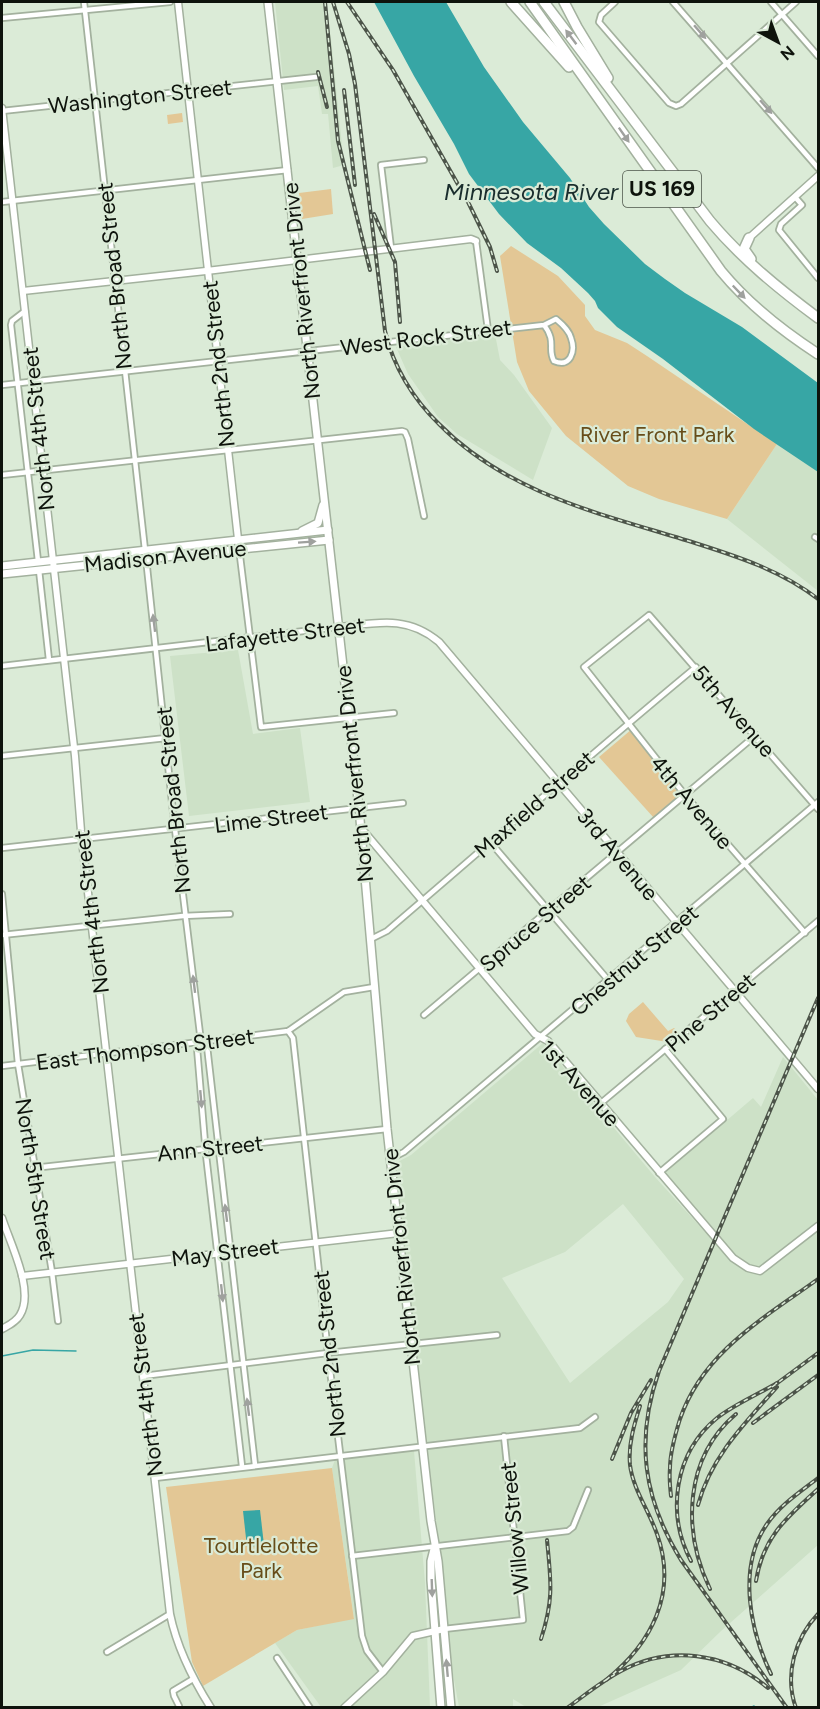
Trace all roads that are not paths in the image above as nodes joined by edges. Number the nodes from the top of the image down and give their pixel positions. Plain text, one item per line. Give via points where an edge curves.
1 (84, 2) edge
2 (170, 2) edge
3 (178, 2) edge
4 (268, 2) edge
5 (511, 2) edge
6 (530, 2) edge
7 (544, 2) edge
8 (564, 2) edge
9 (615, 2) edge
10 (674, 2) edge
11 (771, 2) edge
12 (796, 2) edge
13 (133, 3) edge
14 (85, 9) junction
15 (782, 14) junction
16 (2, 18) edge
17 (819, 56) edge
18 (728, 63) junction
19 (316, 77) dead end
20 (278, 81) junction
21 (188, 91) junction
22 (95, 102) junction
23 (605, 109) junction
24 (2, 110) edge
25 (636, 123) junction
26 (424, 160) dead end
27 (819, 168) edge
28 (288, 170) junction
29 (819, 176) edge
30 (198, 180) junction
31 (104, 190) junction
32 (795, 197) junction
33 (12, 200) junction
34 (2, 202) edge
35 (721, 234) junction
36 (749, 238) junction
37 (476, 241) joint
38 (391, 248) junction
39 (298, 260) junction
40 (209, 271) junction
41 (819, 278) edge
42 (115, 281) junction
43 (778, 288) junction
44 (23, 291) junction
45 (25, 311) junction
46 (819, 318) edge
47 (544, 325) junction
48 (488, 330) junction
49 (308, 351) junction
50 (819, 354) edge
51 (217, 361) junction
52 (125, 371) junction
53 (33, 381) junction
54 (18, 383) junction
55 (2, 385) edge
56 (317, 439) junction
57 (227, 449) junction
58 (135, 459) junction
59 (43, 469) junction
60 (28, 471) junction
61 (2, 475) edge
62 (324, 500) junction
63 (424, 516) dead end
64 (328, 530) junction
65 (296, 533) junction
66 (238, 539) junction
67 (329, 540) junction
68 (239, 548) junction
69 (145, 550) junction
70 (146, 558) junction
71 (52, 560) junction
72 (38, 561) junction
73 (2, 566) edge
74 (54, 569) junction
75 (39, 570) junction
76 (2, 574) edge
77 (649, 615) joint
78 (412, 626) joint
79 (339, 627) junction
80 (249, 638) junction
81 (157, 648) junction
82 (64, 659) junction
83 (49, 660) junction
84 (2, 666) edge
85 (696, 667) junction
86 (394, 712) dead end
87 (349, 717) junction
88 (627, 724) junction
89 (756, 735) junction
90 (166, 738) junction
91 (74, 749) junction
92 (2, 756) edge
93 (560, 784) junction
94 (685, 795) junction
95 (403, 803) dead end
96 (817, 806) edge
97 (359, 808) junction
98 (360, 828) junction
99 (175, 829) junction
100 (82, 838) junction
101 (491, 843) junction
102 (2, 848) edge
103 (618, 853) junction
104 (745, 865) junction
105 (2, 894) edge
106 (422, 900) junction
107 (549, 911) junction
108 (230, 914) dead end
109 (186, 916) junction
110 (819, 921) edge
111 (676, 923) junction
112 (93, 925) junction
113 (805, 933) junction
114 (4, 935) edge
115 (370, 939) junction
116 (480, 969) junction
117 (609, 981) junction
118 (374, 987) junction
119 (735, 991) junction
120 (424, 1016) dead end
121 (288, 1031) junction
122 (542, 1038) junction
123 (201, 1042) junction
124 (665, 1049) junction
125 (107, 1052) junction
126 (18, 1064) junction
127 (2, 1066) edge
128 (819, 1089) edge
129 (601, 1104) junction
130 (387, 1129) junction
131 (304, 1137) junction
132 (219, 1147) junction
133 (205, 1149) junction
134 (119, 1158) junction
135 (390, 1158) junction
136 (33, 1168) junction
137 (659, 1173) junction
138 (2, 1218) edge
139 (819, 1226) edge
140 (399, 1233) junction
141 (316, 1241) junction
142 (231, 1251) junction
143 (217, 1253) junction
144 (130, 1264) junction
145 (52, 1272) junction
146 (22, 1276) junction
147 (57, 1321) dead end
148 (2, 1329) edge
149 (497, 1335) dead end
150 (411, 1345) junction
151 (328, 1353) junction
152 (243, 1363) junction
153 (230, 1365) junction
154 (143, 1376) junction
155 (595, 1417) dead end
156 (504, 1436) junction
157 (423, 1446) junction
158 (340, 1455) junction
159 (255, 1465) junction
160 (242, 1466) junction
161 (155, 1478) junction
162 (588, 1490) dead end
163 (516, 1537) junction
164 (434, 1546) junction
165 (352, 1556) junction
166 (171, 1614) junction
167 (444, 1629) junction
168 (434, 1630) junction
169 (107, 1652) dead end
170 (277, 1658) dead end
171 (383, 1672) junction
172 (193, 1679) junction
173 (179, 1707) edge
174 (211, 1707) edge
175 (310, 1707) edge
176 (345, 1707) edge
177 (441, 1707) edge
178 (451, 1707) edge

1 - 14 street, North Broad Street
2 - 13 street
3 - 21 street, North 2nd Street
4 - 20 main road, North Riverfront Drive
5 - 23 highway
6 - 23 highway, US 169
25 -> 7 highway, US 169
8 - 25 highway
9 - 18 street via 598,19 600,24 669,103 681,104
10 -> 18 street
11 - 15 street
12 - 15 street
13 - 14 street
14 - 16 street
14 - 22 street, North Broad Street
15 - 17 street
15 - 18 street
18 -> 27 street
19 - 20 street, Washington Street
20 - 21 street, Washington Street
20 - 28 main road, North Riverfront Drive
21 - 22 street, Washington Street
21 - 30 street, North 2nd Street
22 - 24 street, Washington Street
22 - 31 street, North Broad Street
23 -> 50 highway, US 169 via 733,286 783,331
24 - 33 street, North 4th Street
25 - 35 highway, US 169
26 - 38 street via 381,165
28 - 30 street
28 - 39 main road, North Riverfront Drive
29 - 32 street
30 - 31 street
30 - 40 street, North 2nd Street
31 - 33 street
31 - 42 street, North Broad Street
32 - 36 street
32 - 41 street via 802,205 778,230
33 - 34 street
33 - 44 street, North 4th Street
35 - 36 highway via 736,242
35 - 43 highway, US 169
36 - 43 highway via 745,253
37 - 38 street
37 - 48 street
38 - 39 street
39 - 40 street
39 - 49 main road, North Riverfront Drive
40 - 42 street
40 - 51 street, North 2nd Street
42 - 44 street
42 - 52 street, North Broad Street
43 - 46 highway, US 169
44 - 45 street, North 4th Street
45 - 53 street, North 4th Street
45 - 54 street via 11,324
47 - 47 street, West Rock Street via 552,337 551,356 554,361 566,362 573,352 569,332 556,319
47 - 48 street, West Rock Street
48 - 49 street, West Rock Street
49 - 51 street, West Rock Street
49 - 56 main road, North Riverfront Drive
51 - 52 street, West Rock Street
51 - 57 street, North 2nd Street
52 - 53 street, West Rock Street
52 - 58 street, North Broad Street
53 - 54 street, West Rock Street
53 - 59 street, North 4th Street
54 - 55 street, West Rock Street
54 - 60 street
56 - 57 street
56 - 62 main road, North Riverfront Drive
56 - 63 street via 405,432
57 - 58 street
57 - 66 street, North 2nd Street
58 - 59 street
58 - 69 street, North Broad Street
59 - 60 street
59 - 71 street, North 4th Street
60 - 61 street
60 - 72 street
62 - 64 main road, North Riverfront Drive
62 - 65 main road via 319,522
64 - 65 main road, Madison Avenue
64 - 67 main road, North Riverfront Drive
65 - 66 main road, Madison Avenue
66 - 68 street, North 2nd Street
66 - 69 main road, Madison Avenue
68 -> 67 main road, Madison Avenue
67 - 79 main road, North Riverfront Drive
68 - 70 main road, Madison Avenue
68 - 80 street, North 2nd Street
69 - 71 main road, Madison Avenue
70 - 74 main road, Madison Avenue
81 -> 70 street, North Broad Street
71 - 72 main road, Madison Avenue
71 - 74 street, North 4th Street
72 - 73 main road, Madison Avenue
74 - 75 main road, Madison Avenue
74 - 82 street, North 4th Street
75 - 76 main road, Madison Avenue
75 - 83 street
77 - 85 street, 5th Avenue
77 - 88 street, 4th Avenue via 584,667
78 - 79 street, Lafayette Street via 394,622
78 - 93 street, 3rd Avenue via 446,649
79 - 80 street, Lafayette Street
79 - 87 main road, North Riverfront Drive
80 - 81 street, Lafayette Street
80 - 87 street, North 2nd Street via 261,727
81 - 82 street, Lafayette Street
81 - 90 street, North Broad Street
82 - 83 street, Lafayette Street
82 - 91 street, North 4th Street
83 - 84 street, Lafayette Street
85 - 88 street, Maxfield Street
85 - 89 street, 5th Avenue
86 - 87 street
87 - 97 main road, North Riverfront Drive
88 - 93 street, Maxfield Street
88 - 94 street, 4th Avenue
89 - 94 street, Spruce Street
89 - 96 street, 5th Avenue
90 - 91 street
90 - 99 street, North Broad Street
91 - 92 street
91 - 100 street, North 4th Street
93 - 101 street, Maxfield Street
93 - 103 street, 3rd Avenue
94 - 103 street, Spruce Street
94 - 104 street, 4th Avenue
95 - 97 street, Lime Street
96 - 104 street, Chestnut Street
97 - 98 main road, North Riverfront Drive
97 - 99 street, Lime Street
98 - 106 street, 1st Avenue
98 - 115 main road, North Riverfront Drive
99 - 100 street, Lime Street
99 - 109 street, North Broad Street
100 - 102 street, Lime Street
100 - 112 street, North 4th Street
101 - 106 street, Maxfield Street
101 - 107 street
103 - 107 street, Spruce Street
103 - 111 street, 3rd Avenue
104 - 111 street, Chestnut Street
104 - 113 street, 4th Avenue
105 - 114 street, North 5th Street
106 - 115 street, Maxfield Street via 387,931
106 - 116 street, 1st Avenue
107 - 116 street, Spruce Street
107 - 117 street
108 - 109 street
109 - 112 street
123 -> 109 street, North Broad Street
110 - 113 street, Pine Street
111 - 117 street, Chestnut Street
111 - 119 street, 3rd Avenue
112 - 114 street
112 - 125 street, North 4th Street
113 - 119 street, Pine Street
114 - 126 street, North 5th Street
115 - 118 main road, North Riverfront Drive
116 - 120 street, Spruce Street
116 - 122 street, 1st Avenue
117 - 122 street, Chestnut Street
118 - 121 street via 344,992
118 - 130 main road, North Riverfront Drive
119 - 124 street, Pine Street
119 - 128 street, 3rd Avenue
121 - 123 street, East Thompson Street
121 - 131 street, North 2nd Street via 293,1038
122 - 129 street, 1st Avenue
122 - 135 street, Chestnut Street via 404,1152
123 - 125 street, East Thompson Street
123 - 132 street, North Broad Street via 207,1046
123 -> 133 street, North Broad Street via 197,1050
124 - 129 street, Pine Street
124 - 137 street via 723,1119
125 - 126 street, East Thompson Street
125 - 134 street, North 4th Street
126 - 127 street, East Thompson Street
126 - 136 street, North 5th Street
129 - 137 street, 1st Avenue
130 - 131 street, Ann Street
130 - 135 main road, North Riverfront Drive
131 - 132 street, Ann Street
131 - 141 street, North 2nd Street
132 - 133 street, Ann Street
142 -> 132 street, North Broad Street
133 - 134 street, Ann Street
133 - 143 street, North Broad Street
134 - 136 street, Ann Street
134 - 144 street, North 4th Street
135 - 140 main road, North Riverfront Drive
136 - 145 street, North 5th Street
137 - 139 street, 1st Avenue via 733,1258 754,1271 765,1269
138 - 146 street
140 - 141 street, May Street
140 - 150 main road, North Riverfront Drive
141 - 142 street, May Street
141 - 151 street, North 2nd Street
142 - 143 street, May Street
142 - 152 street, North Broad Street
143 - 144 street, May Street
143 -> 153 street, North Broad Street
144 - 145 street, May Street
144 - 154 street, North 4th Street
145 - 146 street, May Street
145 - 147 street, North 5th Street
146 - 148 street via 26,1302 14,1322
149 - 150 street
150 - 151 street
150 - 157 main road, North Riverfront Drive
151 - 152 street
151 - 158 street, North 2nd Street
152 - 153 street
159 -> 152 street, North Broad Street
153 - 154 street
153 - 160 street, North Broad Street
154 - 161 street, North 4th Street
155 - 156 street via 580,1428
156 - 157 street
156 - 163 street, Willow Street
157 - 158 street
157 - 164 main road, North Riverfront Drive
158 - 159 street
158 - 165 street, North 2nd Street
159 - 160 street
160 - 161 street
161 - 166 street, North 4th Street
162 - 163 street via 568,1531
163 - 164 street
163 - 167 street, Willow Street via 523,1620
164 - 165 street
164 - 167 main road, North Riverfront Drive
164 -> 168 main road, North Riverfront Drive
165 - 171 street, North 2nd Street via 364,1644
166 - 169 street
166 - 172 street, North 4th Street via 175,1638
167 - 168 street
178 -> 167 main road, North Riverfront Drive
168 - 171 street via 413,1636
168 - 177 main road, North Riverfront Drive
170 - 175 street
171 - 176 street
172 - 173 street via 173,1690
172 - 174 street, North 4th Street

